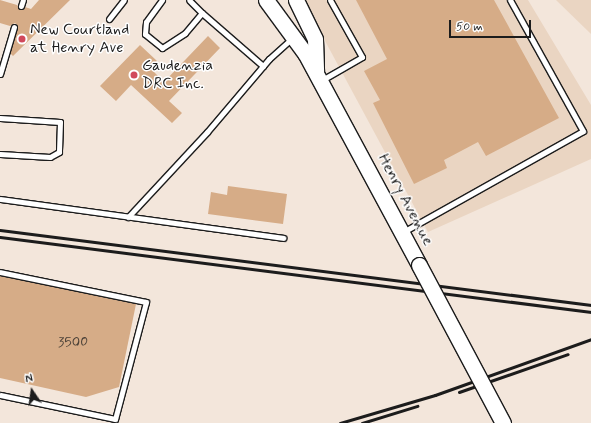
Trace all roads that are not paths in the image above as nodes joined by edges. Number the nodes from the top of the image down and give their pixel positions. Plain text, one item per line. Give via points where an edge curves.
1 (22, 0) edge
2 (124, 0) edge
3 (162, 0) edge
4 (190, 0) edge
5 (266, 0) edge
6 (296, 0) edge
7 (330, 0) edge
8 (510, 0) edge
9 (21, 6) dead end
10 (202, 13) junction
11 (109, 19) dead end
12 (14, 27) dead end
13 (294, 37) junction
14 (263, 66) junction
15 (0, 74) edge
16 (319, 76) junction
17 (0, 118) edge
18 (0, 154) edge
19 (0, 199) edge
20 (128, 217) junction
21 (402, 233) junction
22 (283, 238) dead end
23 (0, 272) edge
24 (0, 395) edge
25 (503, 423) edge

1 - 9 lane
2 - 11 lane
3 - 10 lane via 146,22 145,34 162,48 185,33
4 - 10 lane
5 - 13 main road, Henry Avenue
6 - 16 main road via 315,39
7 - 16 lane via 362,57
8 - 21 lane via 583,131
10 - 14 lane
12 - 15 lane
13 - 14 lane
13 - 16 main road, Henry Avenue
14 - 20 lane via 207,132
16 - 21 main road, Henry Avenue
17 - 18 lane via 60,122 59,152 50,157
19 - 20 lane
20 - 22 lane
21 - 25 main road, Henry Avenue, bridge
23 - 24 lane via 146,302 115,419

